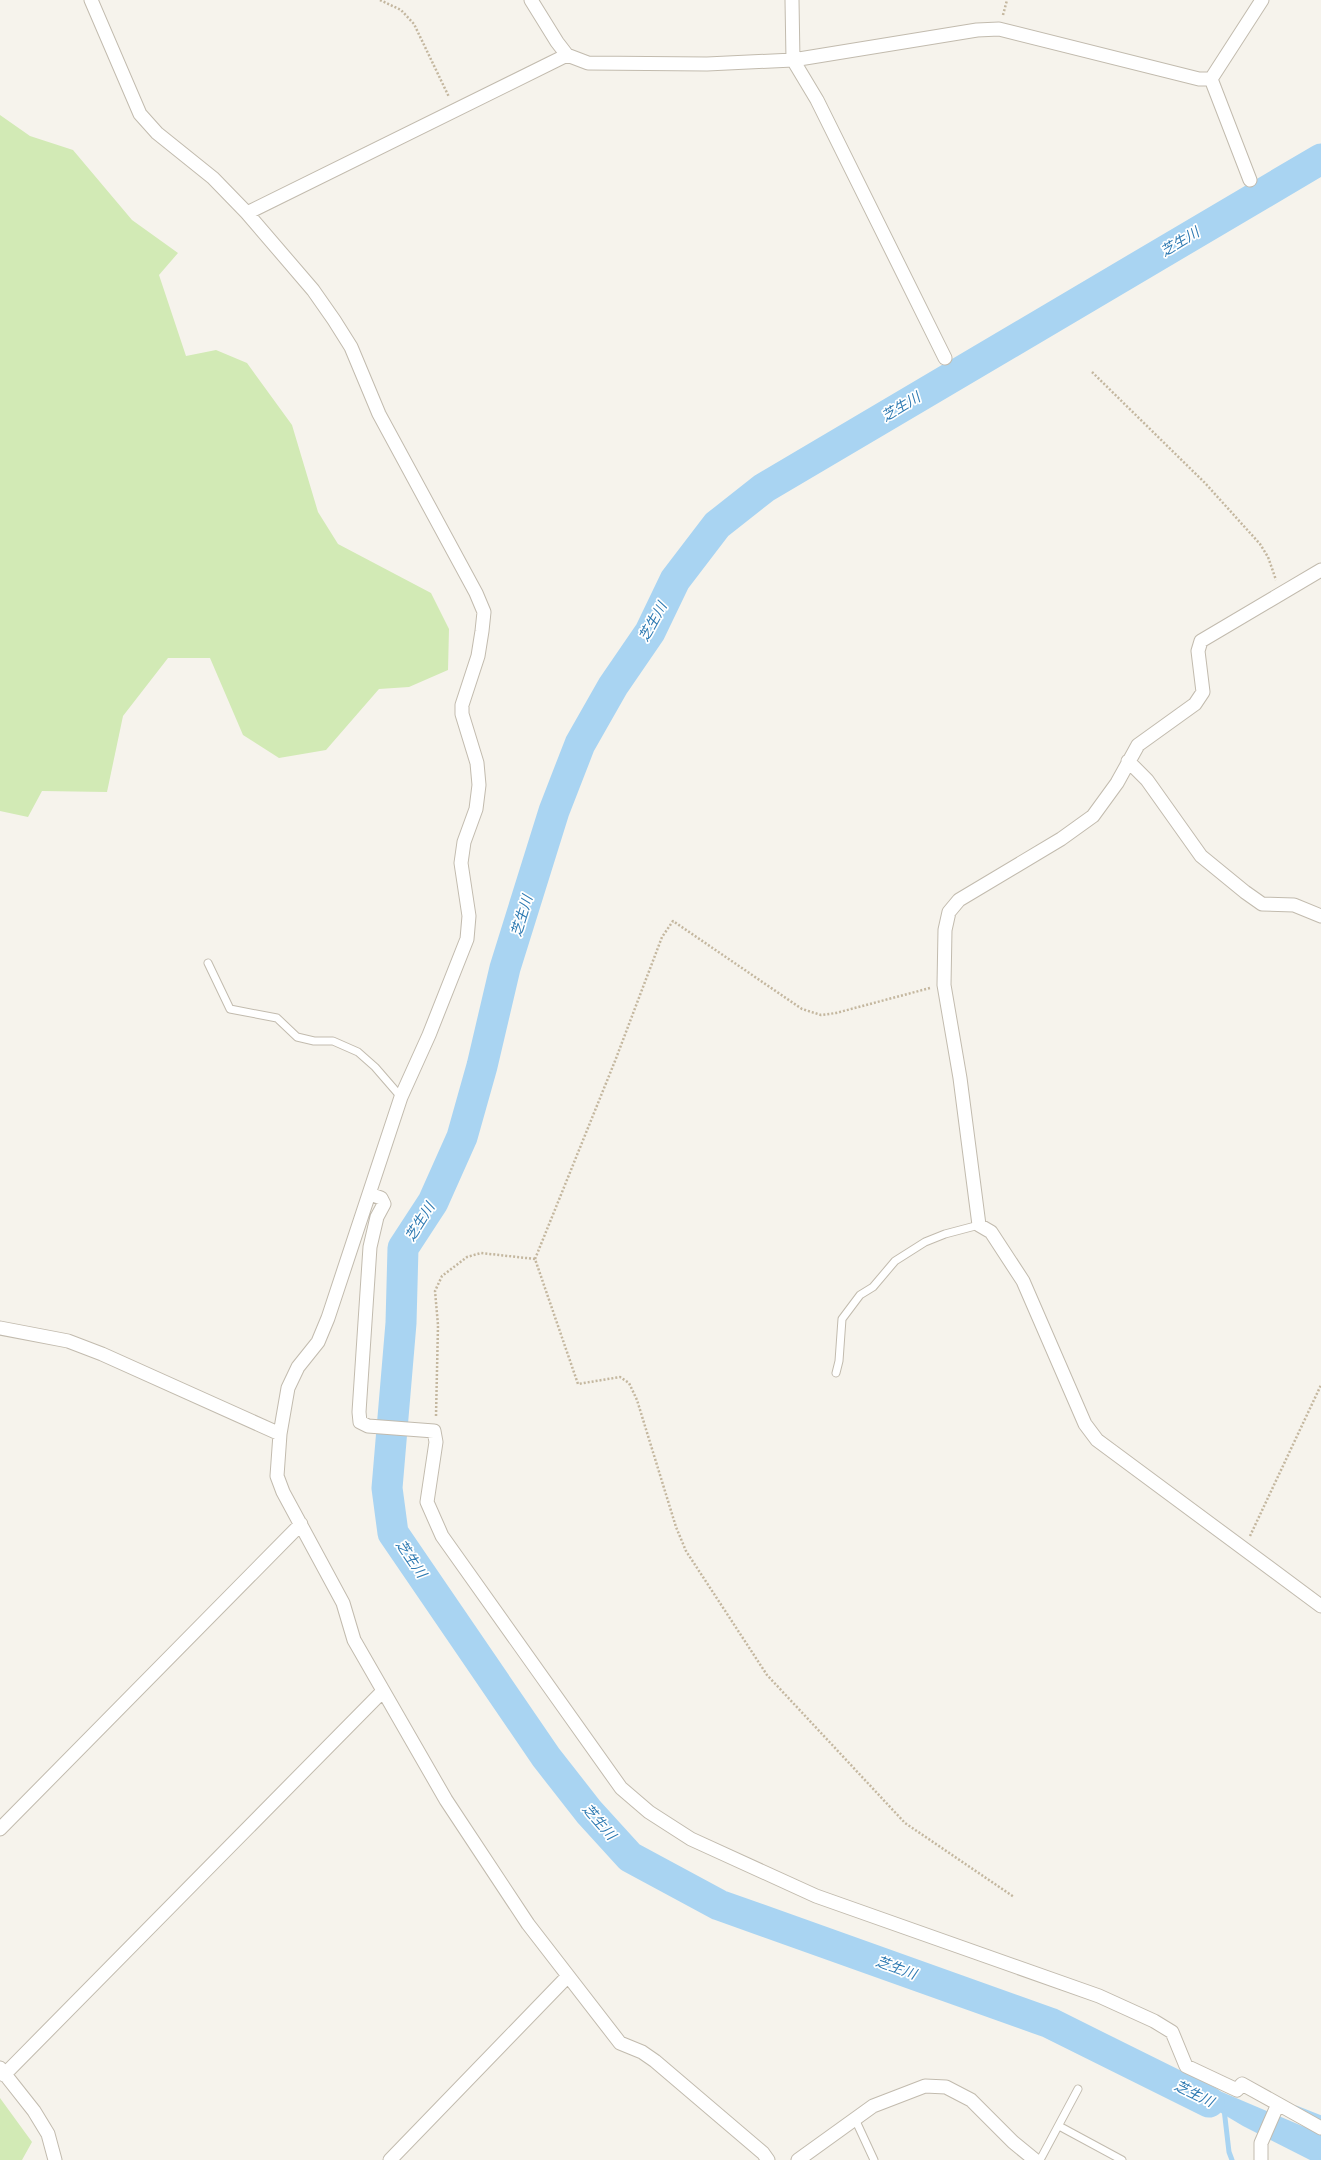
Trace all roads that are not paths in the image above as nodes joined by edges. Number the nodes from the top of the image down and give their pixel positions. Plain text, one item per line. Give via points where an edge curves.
1 (91, 0) edge
2 (530, 0) edge
3 (792, 0) edge
4 (1262, 0) edge
5 (567, 55) junction
6 (793, 60) junction
7 (1211, 80) junction
8 (1250, 180) dead end
9 (247, 213) junction
10 (945, 358) dead end
11 (1321, 570) edge
12 (1128, 761) junction
13 (1321, 916) edge
14 (208, 963) dead end
15 (401, 1097) junction
16 (370, 1194) junction
17 (979, 1225) junction
18 (0, 1328) edge
19 (836, 1373) dead end
20 (280, 1434) junction
21 (301, 1524) junction
22 (1321, 1606) edge
23 (383, 1691) junction
24 (0, 1829) edge
25 (567, 1977) junction
26 (2, 2072) edge
27 (1078, 2088) dead end
28 (1276, 2108) junction
29 (855, 2119) junction
30 (1059, 2126) junction
31 (1321, 2128) edge
32 (55, 2160) edge
33 (390, 2160) edge
34 (768, 2160) edge
35 (798, 2160) edge
36 (874, 2160) edge
37 (1035, 2160) edge
38 (1040, 2160) edge
39 (1122, 2160) edge
40 (1261, 2160) edge

1 - 9 street via 140,114 157,132 213,178
2 - 5 street
3 - 6 street
4 - 7 street
5 - 6 street via 588,63 707,64
5 - 9 street
6 - 7 street via 998,28
6 - 10 street via 817,100
7 - 8 street
9 - 15 street via 313,290 351,347 380,414 484,612 478,656 462,704 463,719 477,763 479,786 476,809 464,842 461,863 469,916 467,939
11 - 12 street via 1201,641 1198,651 1203,692 1195,704 1138,745
12 - 13 street via 1147,780 1201,856 1262,904 1294,905
12 - 17 street via 1117,783 1093,816 1061,840 959,900 949,912 945,930 944,985 960,1078
14 - 15 lane via 230,1009 277,1018 298,1037 314,1041 333,1041 358,1052
15 - 16 street
16 - 20 street via 318,1342 298,1367 288,1388
16 - 28 street via 381,1198 384,1204 377,1217 370,1247 358,1412 360,1422 368,1426 428,1430 436,1442 428,1502 442,1536 622,1788 648,1812 691,1839 816,1896 1099,1996 1154,2021 1172,2032 1186,2066 1237,2090 1242,2084
17 - 19 lane via 925,1242 895,1261 873,1287 860,1295 842,1319
17 - 22 street via 991,1232 1023,1281 1085,1424 1097,1440
18 - 20 street via 68,1341
20 - 21 street via 277,1476
21 - 23 street via 343,1603 354,1640
21 - 24 street
23 - 25 street via 446,1800 528,1924
23 - 26 street
25 - 33 street
25 - 34 street via 620,2043 642,2052 655,2061
26 - 32 street via 34,2111 48,2134
27 - 30 lane
28 - 31 street
28 - 40 street via 1261,2143
29 - 35 street
29 - 36 lane
29 - 37 street via 873,2106 925,2086 946,2087 971,2100
30 - 38 lane
30 - 39 lane

